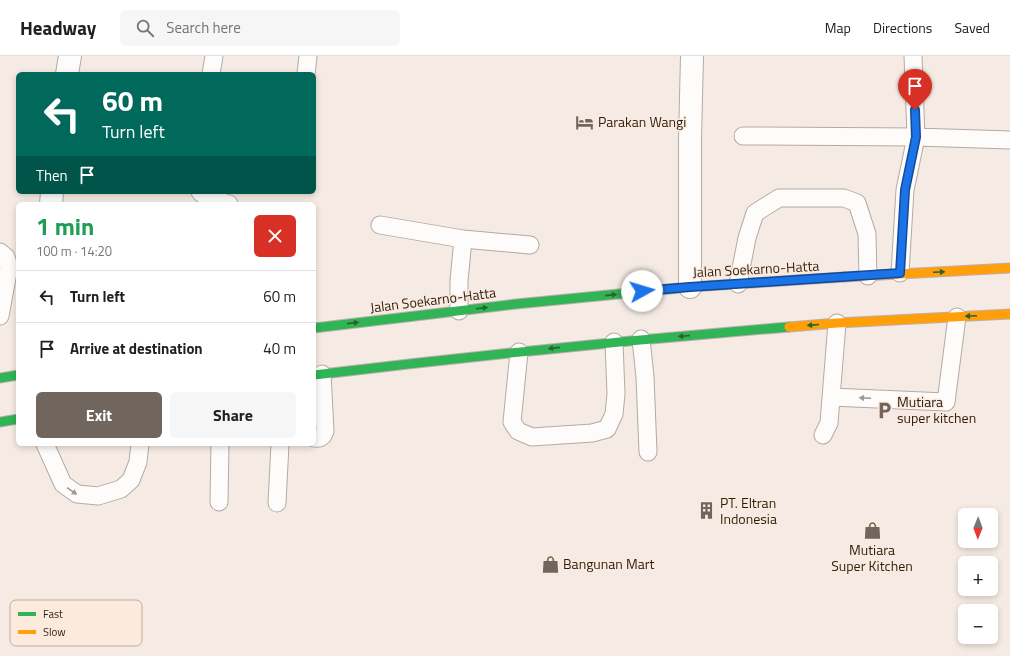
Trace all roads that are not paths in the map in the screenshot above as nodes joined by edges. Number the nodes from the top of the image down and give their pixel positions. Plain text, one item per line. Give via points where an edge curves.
1 (70, 56) edge
2 (214, 56) edge
3 (308, 56) edge
4 (692, 56) edge
5 (913, 56) edge
6 (67, 72) edge
7 (211, 72) edge
8 (306, 72) edge
9 (743, 136) dead end
10 (916, 137) junction
11 (1010, 140) edge
12 (202, 194) edge
13 (222, 202) edge
14 (380, 225) dead end
15 (463, 239) junction
16 (530, 245) dead end
17 (0, 252) edge
18 (1010, 268) edge
19 (900, 273) junction
20 (868, 276) junction
21 (738, 284) junction
22 (690, 287) junction
23 (459, 311) junction
24 (1010, 314) edge
25 (0, 316) edge
26 (956, 317) junction
27 (837, 323) junction
28 (316, 328) edge
29 (640, 339) junction
30 (614, 342) junction
31 (519, 352) junction
32 (318, 374) edge
33 (16, 375) edge
34 (0, 378) edge
35 (831, 397) junction
36 (16, 419) edge
37 (0, 422) edge
38 (823, 435) dead end
39 (316, 438) edge
40 (46, 446) edge
41 (140, 446) edge
42 (220, 446) edge
43 (280, 446) edge
44 (648, 452) dead end
45 (219, 502) dead end
46 (277, 503) dead end

1 - 6 street
2 - 7 lane
3 - 8 lane
4 - 22 street
5 - 10 lane
9 - 10 lane
10 - 11 lane
10 - 19 lane via 905,190
12 - 13 lane
14 - 15 lane
15 - 16 lane
15 - 23 lane
17 - 25 lane via 6,257 9,268
19 -> 18 highway, Jalan Soekarno-Hatta
19 - 20 highway, Jalan Soekarno-Hatta
20 - 21 highway, Jalan Soekarno-Hatta
20 - 21 lane via 867,234 856,203 844,198 779,198 755,213
21 - 22 highway, Jalan Soekarno-Hatta
23 -> 22 highway, Jalan Soekarno-Hatta
28 -> 23 highway, Jalan Soekarno-Hatta
24 -> 26 highway
26 - 27 highway
26 -> 35 lane via 946,402
27 -> 29 highway
27 - 35 lane
29 - 30 highway
29 - 44 lane via 645,377
30 -> 31 highway
30 - 31 lane via 614,414 607,429 592,433 532,437 518,431 512,422
31 - 32 highway
32 - 39 lane via 325,431 324,436
33 - 34 highway
35 - 38 lane via 829,423
36 - 37 highway
40 -> 41 lane via 62,484 77,494 98,496 121,489 131,480 138,462
42 - 45 lane
43 - 46 lane

